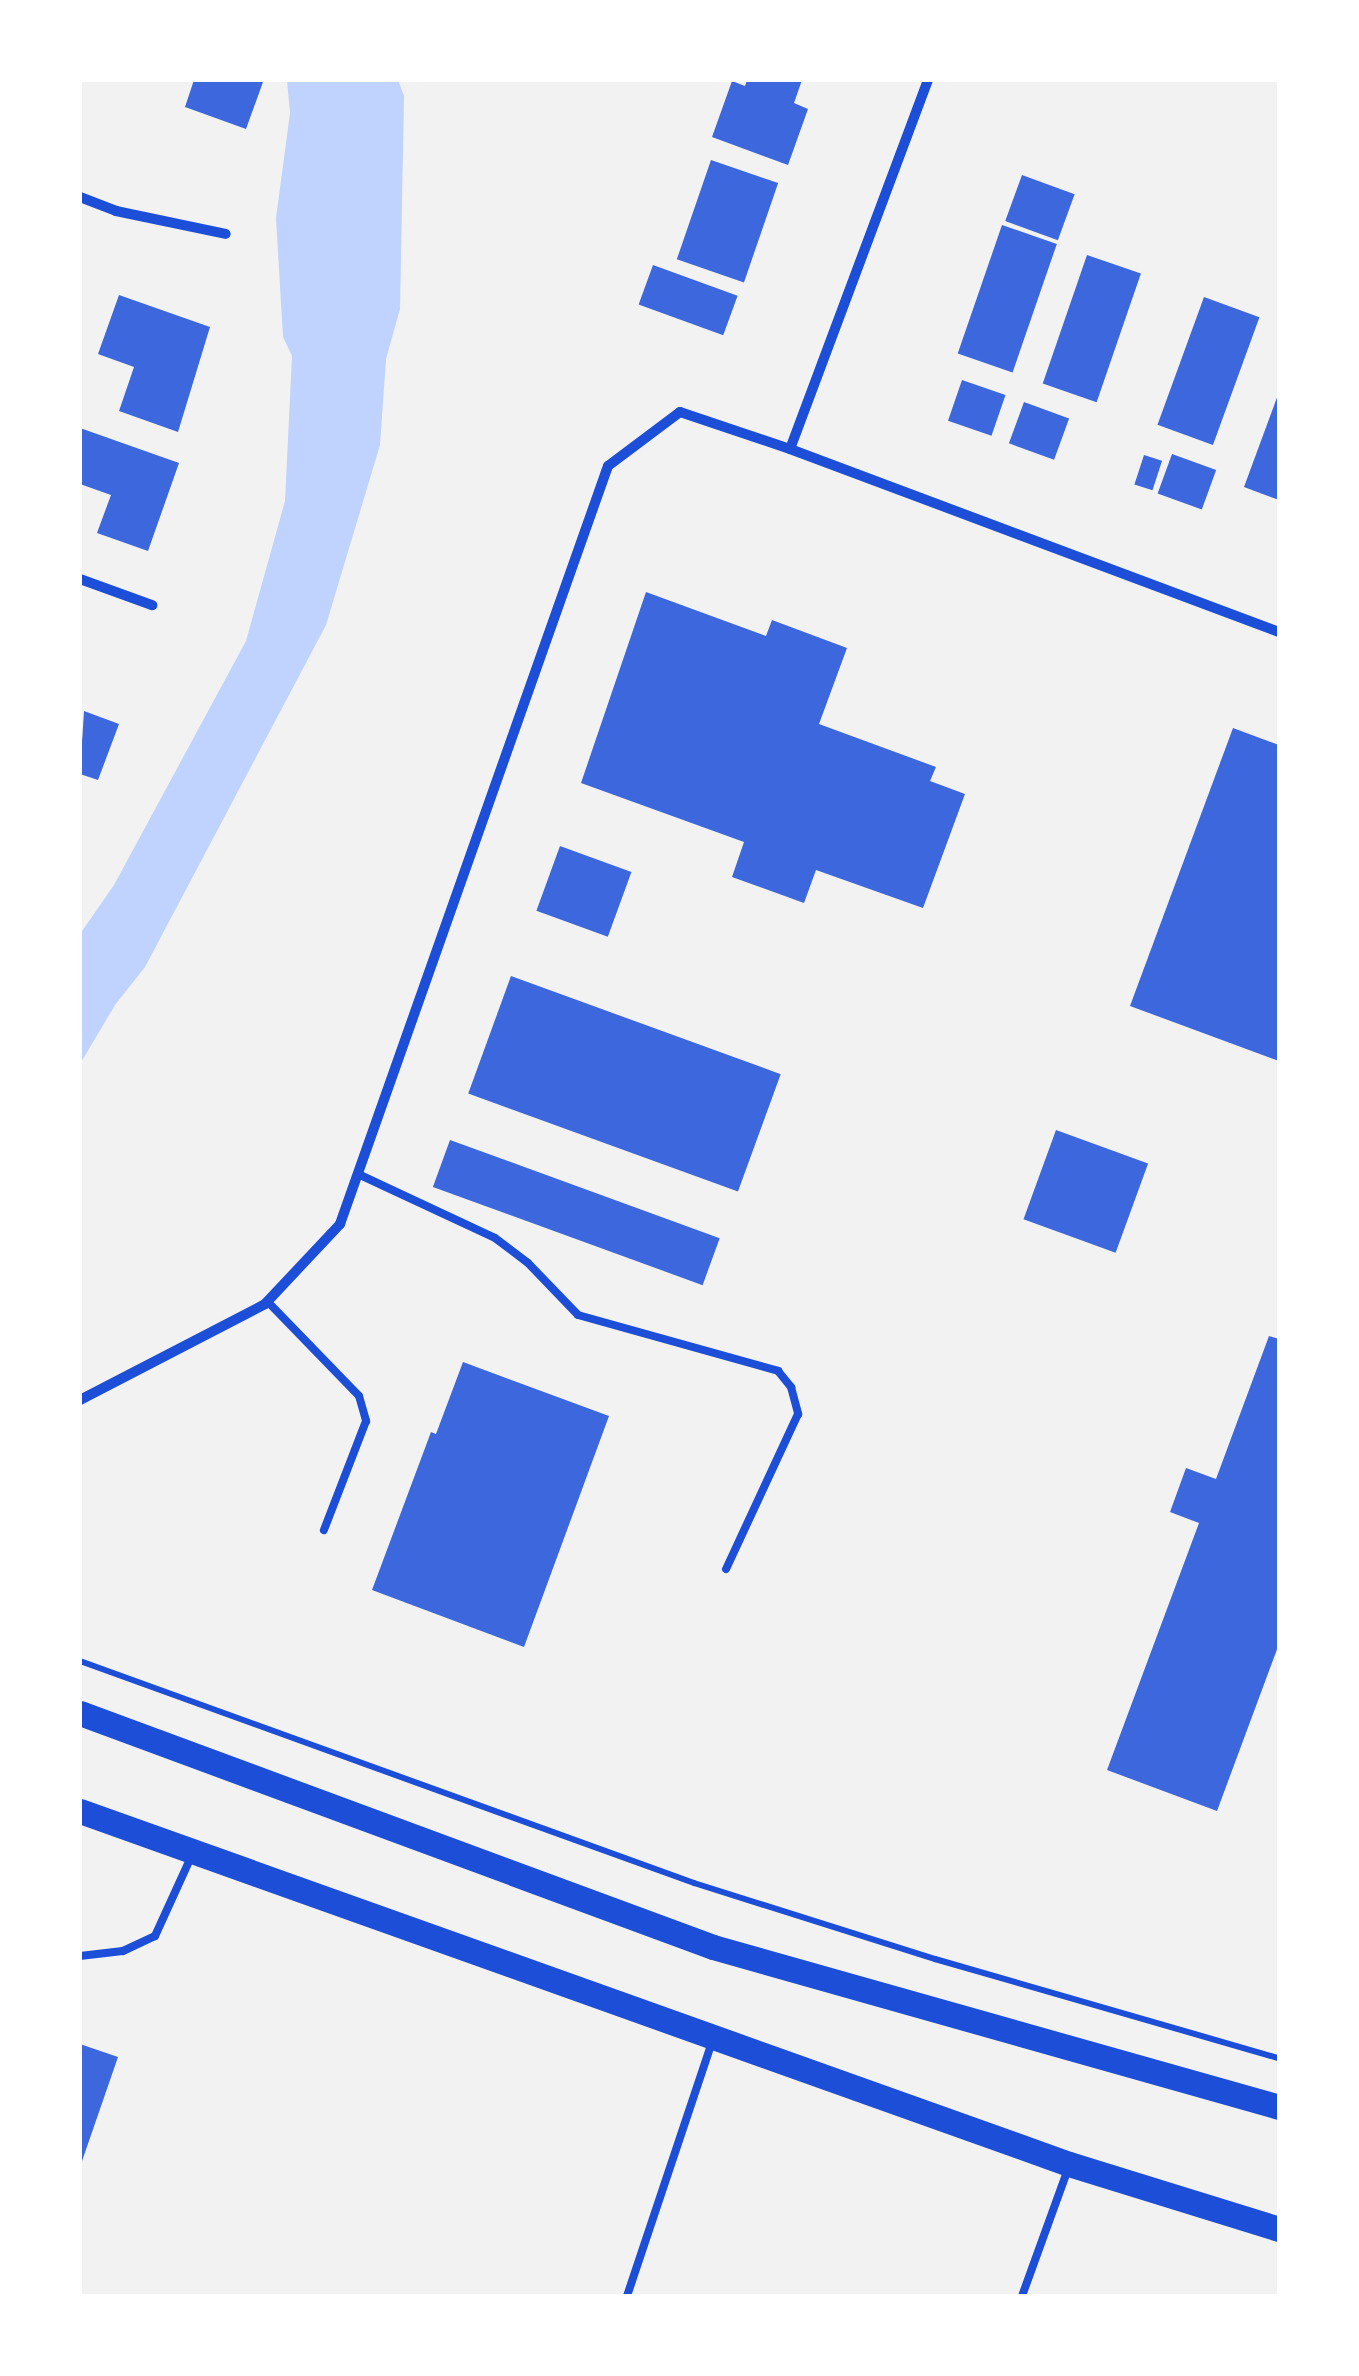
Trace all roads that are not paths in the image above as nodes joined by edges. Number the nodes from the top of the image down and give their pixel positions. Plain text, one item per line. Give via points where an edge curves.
1 (928, 80) edge
2 (80, 197) edge
3 (226, 234) dead end
4 (790, 449) junction
5 (80, 579) edge
6 (152, 605) dead end
7 (1279, 632) edge
8 (358, 1174) junction
9 (268, 1302) junction
10 (80, 1400) edge
11 (324, 1530) dead end
12 (726, 1569) dead end
13 (80, 1713) edge
14 (80, 1811) edge
15 (193, 1852) junction
16 (80, 1956) edge
17 (714, 2038) junction
18 (1279, 2107) edge
19 (1069, 2164) junction
20 (1279, 2229) edge
21 (628, 2296) edge
22 (1022, 2296) edge

1 - 4 street
2 - 3 street
4 - 7 street
4 - 8 street via 680,412 608,466
5 - 6 street
8 - 9 street via 340,1224
8 - 12 lane via 495,1238 578,1315 778,1371 791,1387 798,1414
9 - 10 street
9 - 11 lane via 360,1396 366,1421
13 - 18 main road via 713,1947
14 - 15 main road
15 - 16 lane via 155,1936 123,1951
15 - 17 main road
17 - 19 main road
17 - 21 lane
19 - 20 main road
19 - 22 lane

